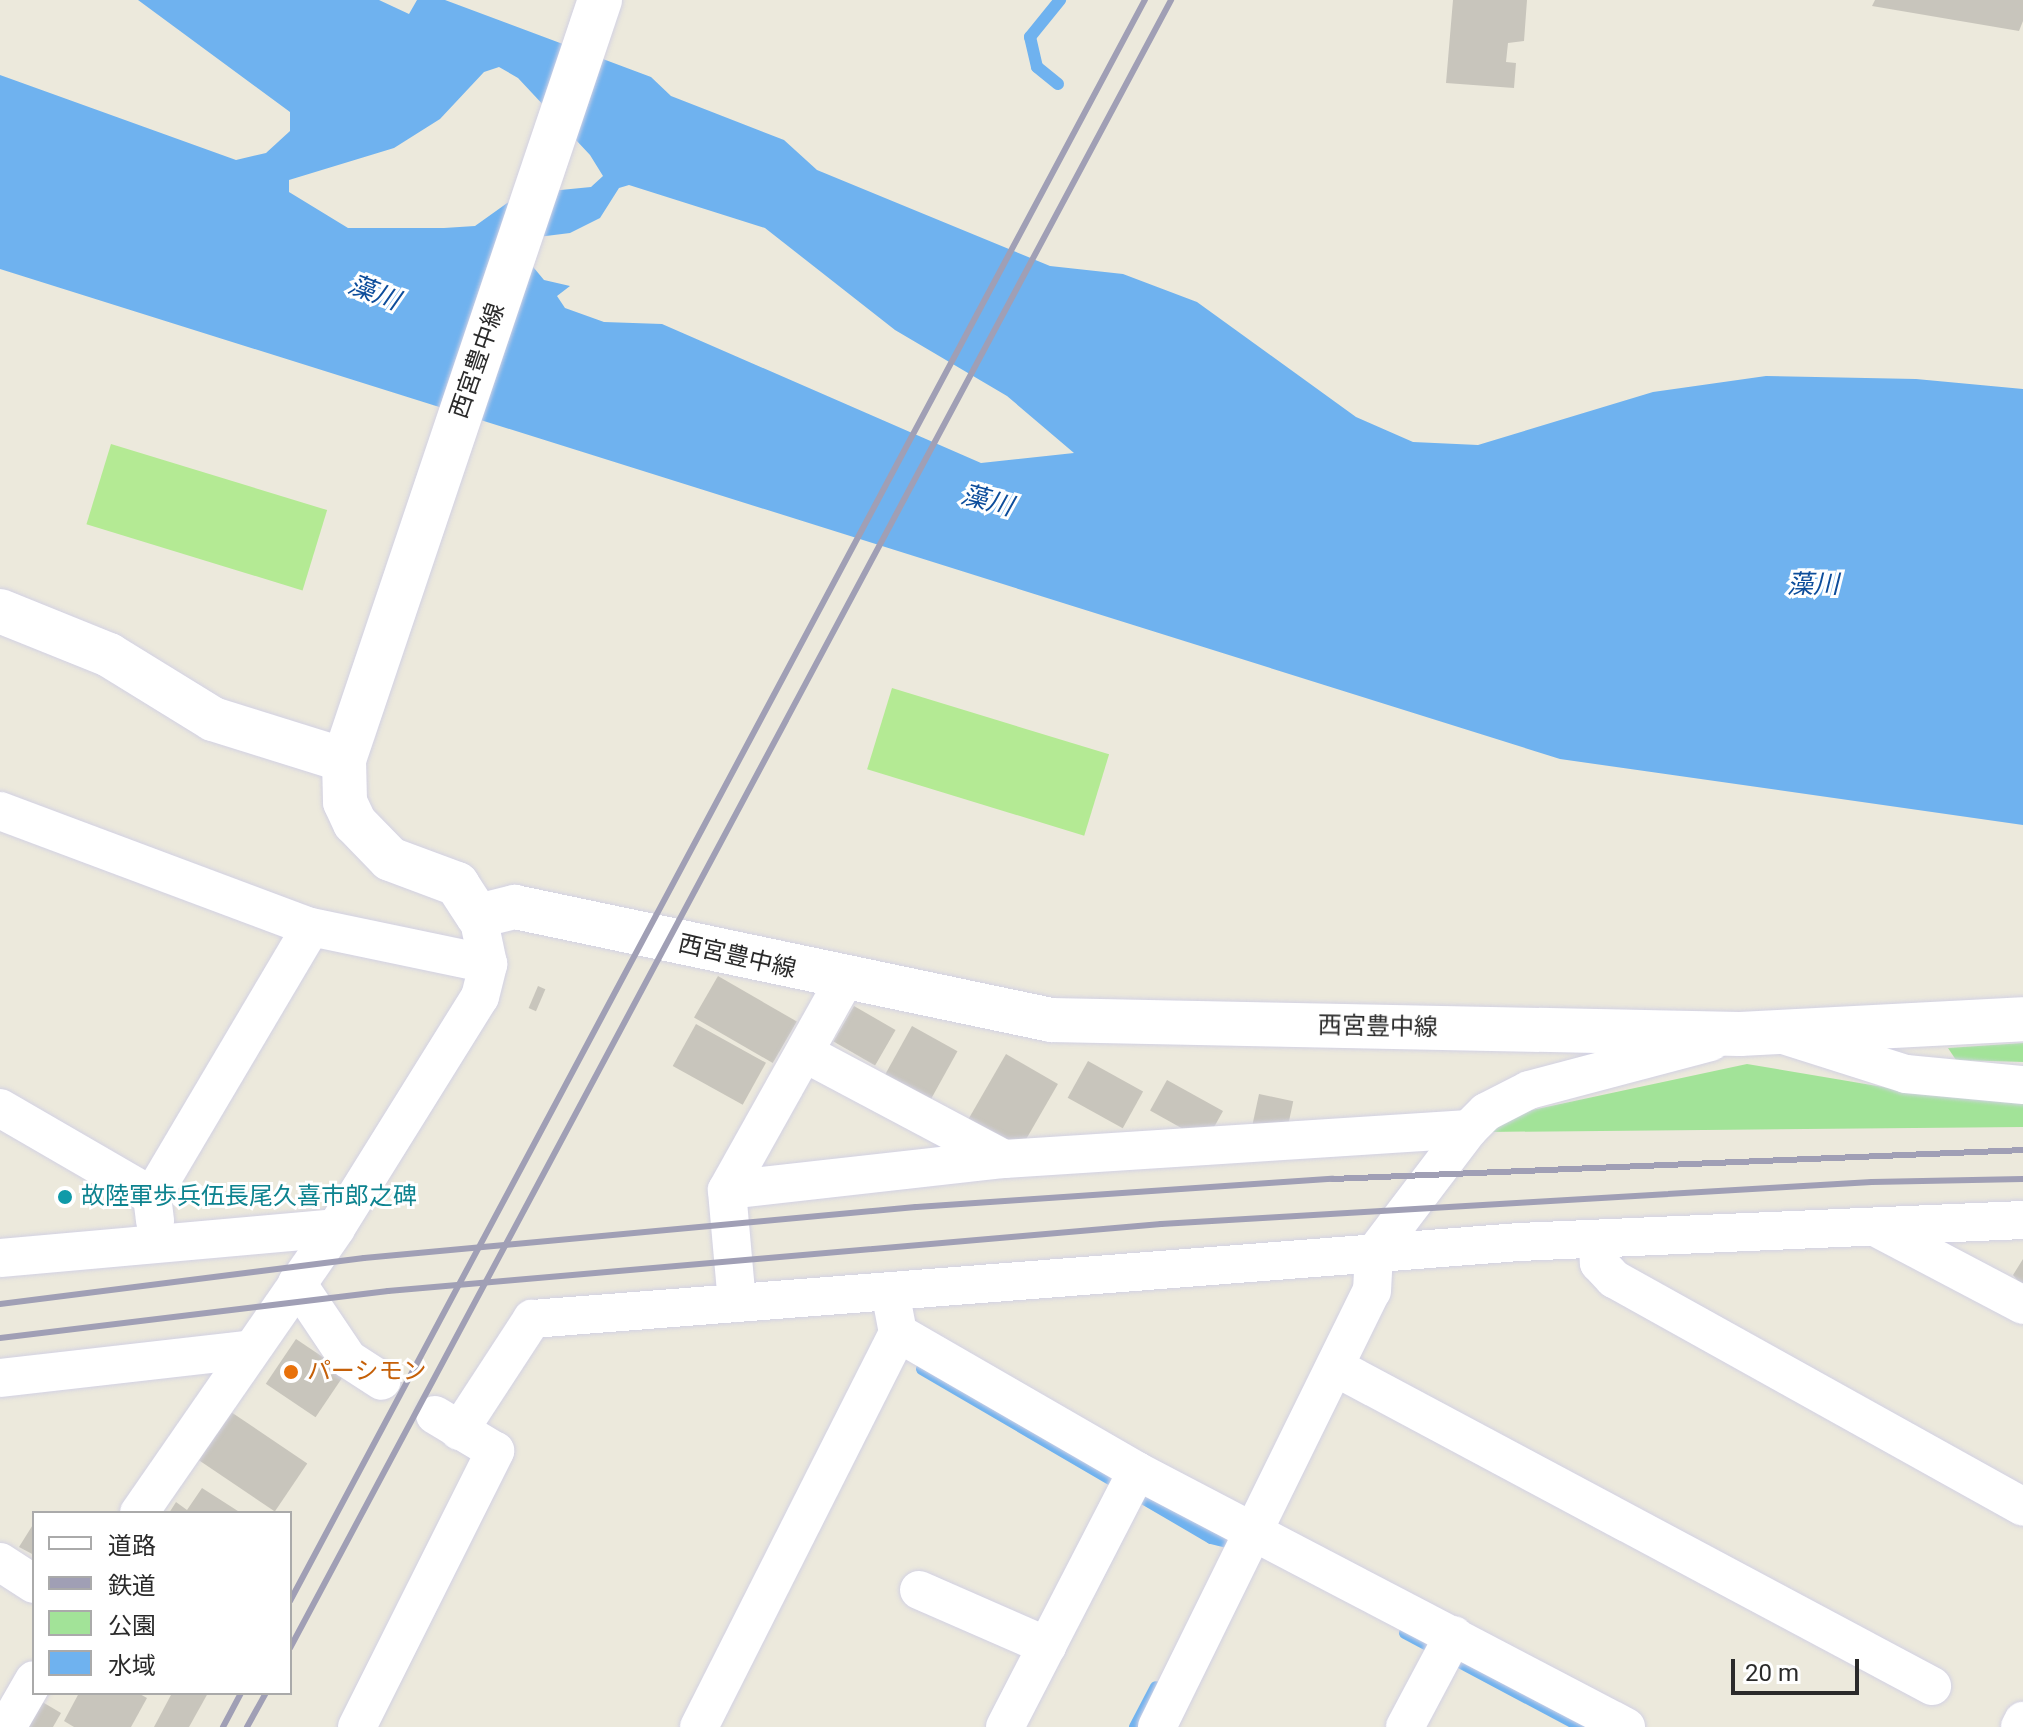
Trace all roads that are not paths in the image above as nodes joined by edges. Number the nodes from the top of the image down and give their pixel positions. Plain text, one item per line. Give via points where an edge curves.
1 (600, 0) edge
2 (0, 611) edge
3 (350, 740) junction
4 (0, 811) edge
5 (478, 916) junction
6 (311, 927) junction
7 (488, 964) junction
8 (844, 981) junction
9 (2023, 1019) edge
10 (1757, 1033) junction
11 (805, 1053) junction
12 (2023, 1085) edge
13 (0, 1108) edge
14 (1469, 1129) junction
15 (1004, 1159) junction
16 (727, 1190) junction
17 (152, 1196) junction
18 (2023, 1220) edge
19 (1874, 1227) junction
20 (336, 1228) junction
21 (1598, 1239) junction
22 (158, 1246) junction
23 (1374, 1254) junction
24 (0, 1258) edge
25 (297, 1283) junction
26 (890, 1291) junction
27 (737, 1303) junction
28 (2023, 1305) edge
29 (898, 1333) junction
30 (247, 1350) junction
31 (1335, 1367) junction
32 (0, 1378) edge
33 (382, 1381) dead end
34 (1137, 1471) junction
35 (2023, 1507) edge
36 (140, 1511) edge
37 (1255, 1533) junction
38 (0, 1562) edge
39 (32, 1583) edge
40 (919, 1590) dead end
41 (1454, 1635) junction
42 (1047, 1646) junction
43 (32, 1683) edge
44 (1932, 1686) dead end
45 (2023, 1721) edge
46 (7, 1727) edge
47 (357, 1727) edge
48 (699, 1727) edge
49 (1005, 1727) edge
50 (1157, 1727) edge
51 (1405, 1727) edge
52 (1626, 1727) edge
53 (2020, 1727) edge

1 - 3 main road, 西宮豊中線
2 - 3 main road via 109,655 213,719
3 - 5 main road, 西宮豊中線 via 345,802 372,845 390,859 457,884
4 - 6 street
5 - 7 street
5 - 8 main road, 西宮豊中線 via 515,907
6 - 7 street
6 - 17 street
7 - 20 street via 480,997
8 - 10 main road, 西宮豊中線 via 1051,1020
8 - 11 street
9 - 10 main road, 西宮豊中線
10 - 12 street via 1906,1074
10 - 14 street via 1529,1090 1506,1099
11 - 15 street
11 - 16 street
13 - 17 street
14 - 15 street
14 - 23 street
15 - 16 street
16 - 27 street
17 - 22 street
18 - 19 street
19 - 21 street
19 - 28 street
20 - 22 street
20 - 25 street
21 - 23 street
21 - 35 street via 1599,1263 1614,1279
22 - 24 street
23 - 26 street
23 - 31 street via 1372,1291
25 - 30 street
25 - 33 street via 348,1359
26 - 27 street
26 - 29 street
27 - 47 street via 526,1320 447,1423 495,1451
29 - 34 street
29 - 48 street
30 - 32 street
30 - 36 street
31 - 37 street
31 - 44 street
34 - 37 street
34 - 42 street
37 - 41 street
37 - 50 street
38 - 39 street
40 - 42 street
41 - 51 street
41 - 52 street
42 - 49 street
43 - 46 street
45 - 53 street

